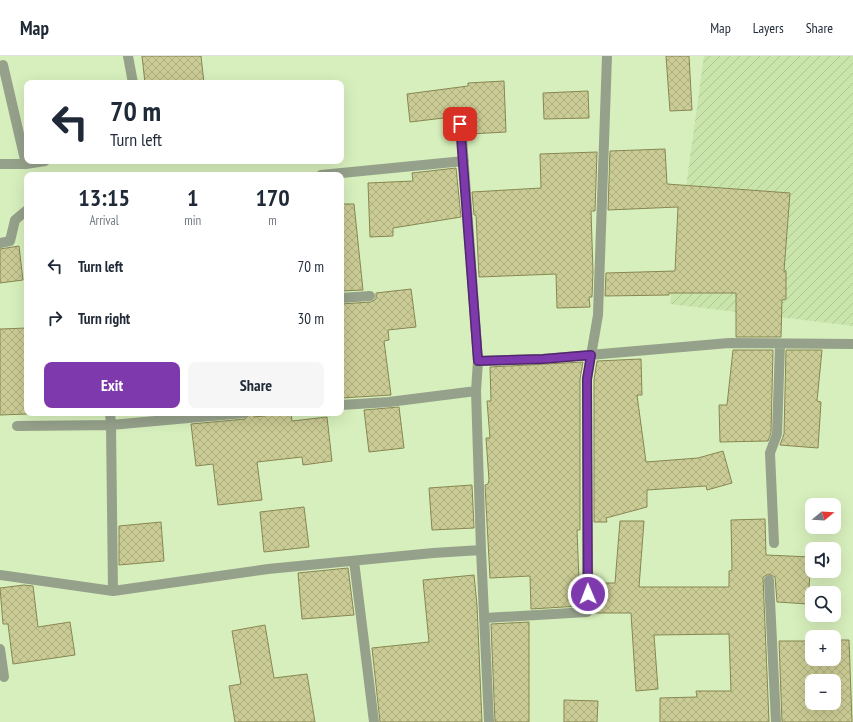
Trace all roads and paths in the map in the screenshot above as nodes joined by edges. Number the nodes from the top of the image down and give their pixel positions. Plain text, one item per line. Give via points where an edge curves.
1 (128, 56) edge
2 (607, 56) edge
3 (3, 65) dead end
4 (132, 80) edge
5 (460, 124) dead end
6 (24, 155) edge
7 (464, 161) junction
8 (0, 164) edge
9 (26, 164) edge
10 (344, 173) edge
11 (24, 212) edge
12 (0, 243) edge
13 (370, 296) dead end
14 (344, 298) edge
15 (780, 344) junction
16 (853, 344) edge
17 (591, 355) junction
18 (478, 361) junction
19 (476, 391) junction
20 (344, 405) edge
21 (110, 416) edge
22 (211, 416) edge
23 (111, 425) junction
24 (17, 426) dead end
25 (774, 544) dead end
26 (482, 550) junction
27 (354, 561) junction
28 (0, 575) edge
29 (769, 580) dead end
30 (113, 591) junction
31 (485, 618) junction
32 (0, 649) edge
33 (4, 677) dead end
34 (374, 722) edge
35 (490, 722) edge
36 (776, 722) edge

1 - 4 street
2 - 17 street via 598,315
3 - 6 street
5 - 7 street
7 - 10 street
7 - 18 street
8 - 9 street
11 - 12 street via 15,220 10,241
13 - 14 street
15 - 16 street
15 - 17 street via 729,343
15 - 25 street via 777,434 770,453
17 - 18 street
17 - 31 street via 587,379 587,612
18 - 19 street
19 - 20 street
19 - 26 street
21 - 23 street
22 - 23 street
23 - 24 street
23 - 30 street
26 - 27 street
26 - 31 street
27 - 30 street via 268,569
27 - 34 street
28 - 30 street
29 - 36 street
31 - 35 street
32 - 33 street

